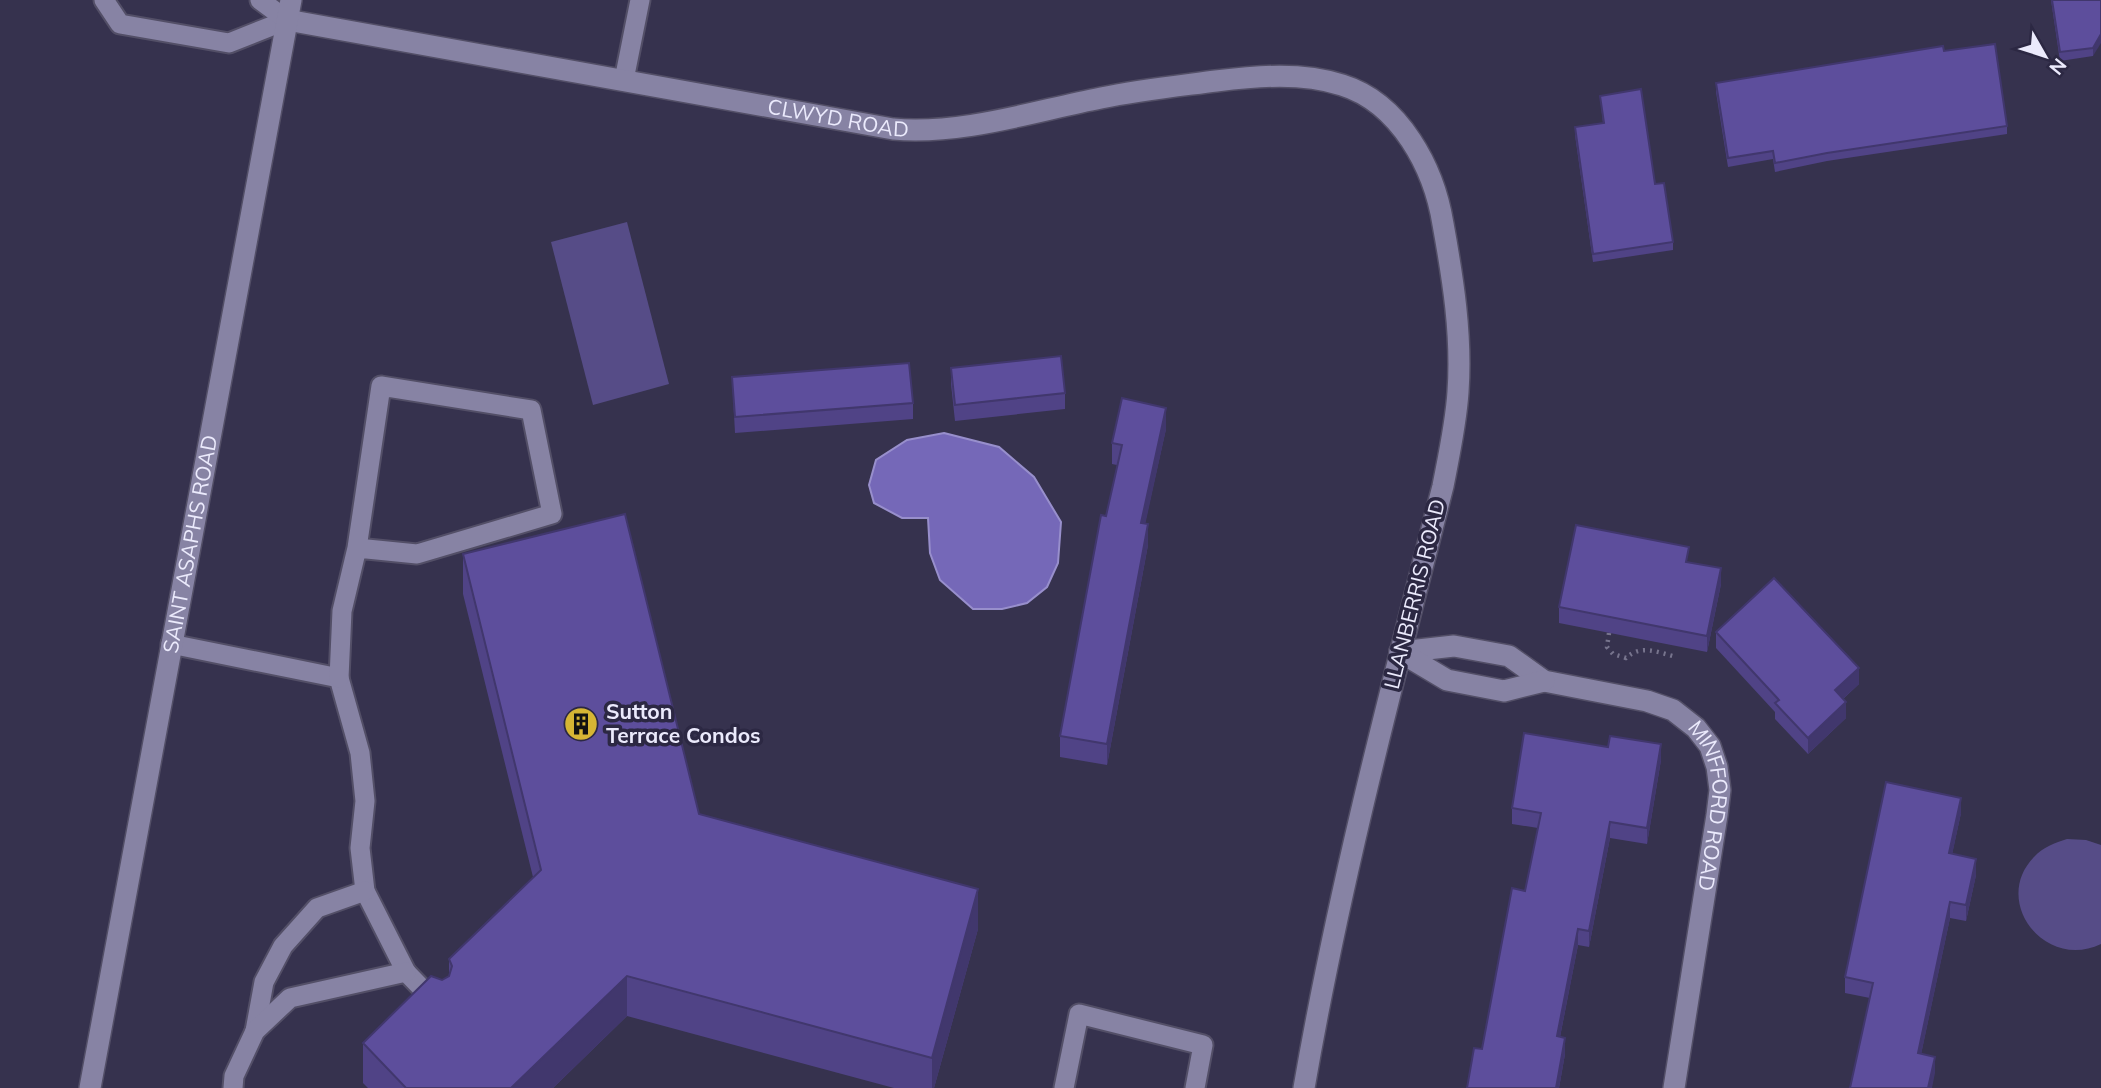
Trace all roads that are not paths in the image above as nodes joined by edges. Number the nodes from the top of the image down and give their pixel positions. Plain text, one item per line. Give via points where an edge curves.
1 (104, 0) edge
2 (260, 0) edge
3 (640, 0) edge
4 (289, 10) edge
5 (624, 80) junction
6 (1385, 111) joint
7 (357, 548) junction
8 (171, 644) junction
9 (1400, 652) junction
10 (339, 678) junction
11 (1544, 681) junction
12 (365, 891) junction
13 (406, 972) junction
14 (440, 1008) edge
15 (254, 1031) junction
16 (90, 1088) edge
17 (233, 1088) edge
18 (1064, 1088) edge
19 (1195, 1088) edge
20 (1304, 1088) edge
21 (1674, 1088) edge

1 - 4 lane via 120,24 229,43
2 - 4 lane
3 - 5 lane
4 - 5 street, CLWYD ROAD
4 - 8 street, SAINT ASAPHS ROAD
5 - 6 street, CLWYD ROAD via 908,130 972,124 1160,88 1259,77 1335,83
6 - 9 street, LLANBERRIS ROAD via 1416,149 1440,204 1459,349 1453,439
7 - 7 lane via 381,386 531,410 552,514 417,554
7 - 10 lane via 342,611
8 - 10 lane
8 - 16 street, SAINT ASAPHS ROAD
9 - 11 street, MINFFORD ROAD via 1454,646 1508,656
9 - 11 street, MINFFORD ROAD via 1447,680 1504,691
9 - 20 street, LLANBERRIS ROAD via 1326,964
10 - 12 lane via 360,752
11 - 21 street, MINFFORD ROAD via 1673,710 1710,746 1717,767 1717,815
12 - 13 lane
12 - 15 lane via 317,908 283,946 264,982
13 - 14 lane
13 - 15 lane via 289,998
15 - 17 lane
18 - 19 lane via 1079,1014 1203,1045

